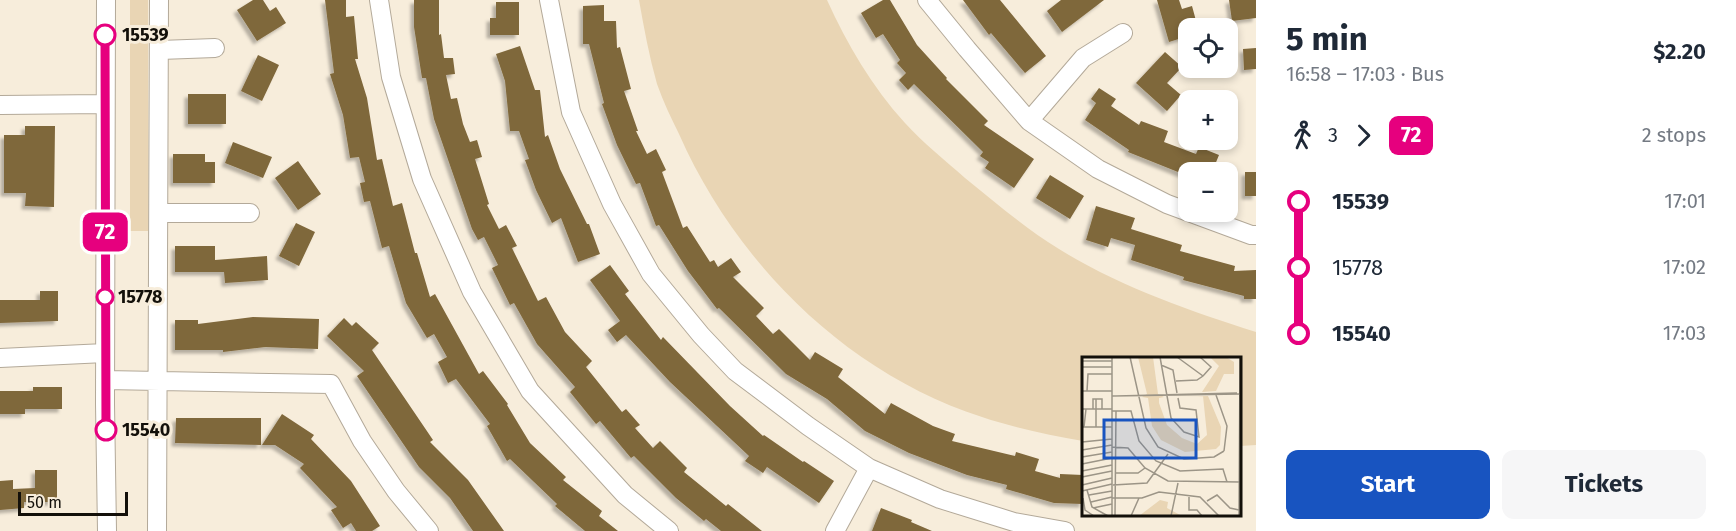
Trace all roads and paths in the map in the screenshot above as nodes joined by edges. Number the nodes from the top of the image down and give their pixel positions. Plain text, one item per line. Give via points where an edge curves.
1 (106, 0) edge
2 (159, 0) edge
3 (379, 0) edge
4 (549, 0) edge
5 (927, 0) edge
6 (1123, 33) dead end
7 (215, 48) dead end
8 (160, 50) junction
9 (105, 104) junction
10 (0, 105) edge
11 (1029, 121) junction
12 (159, 213) junction
13 (250, 213) dead end
14 (1256, 235) edge
15 (105, 353) junction
16 (0, 358) edge
17 (105, 380) junction
18 (158, 381) junction
19 (869, 468) junction
20 (107, 531) edge
21 (157, 531) edge
22 (429, 531) edge
23 (669, 531) edge
24 (835, 531) edge
25 (1065, 531) edge

1 - 9 street
2 - 8 street
3 - 23 street via 390,77 422,179 472,292 530,391 625,495
4 - 19 street via 571,112 612,204 651,273 735,370
5 - 11 street
6 - 11 street via 1083,58
7 - 8 street
8 - 12 street
9 - 10 street
9 - 15 street
11 - 14 street via 1098,169 1167,204
12 - 13 street
12 - 18 street
15 - 16 street
15 - 17 street
17 - 18 street
17 - 20 street
18 - 21 street
18 - 22 street via 331,384 362,441
19 - 24 street
19 - 25 street via 940,499 1014,522

